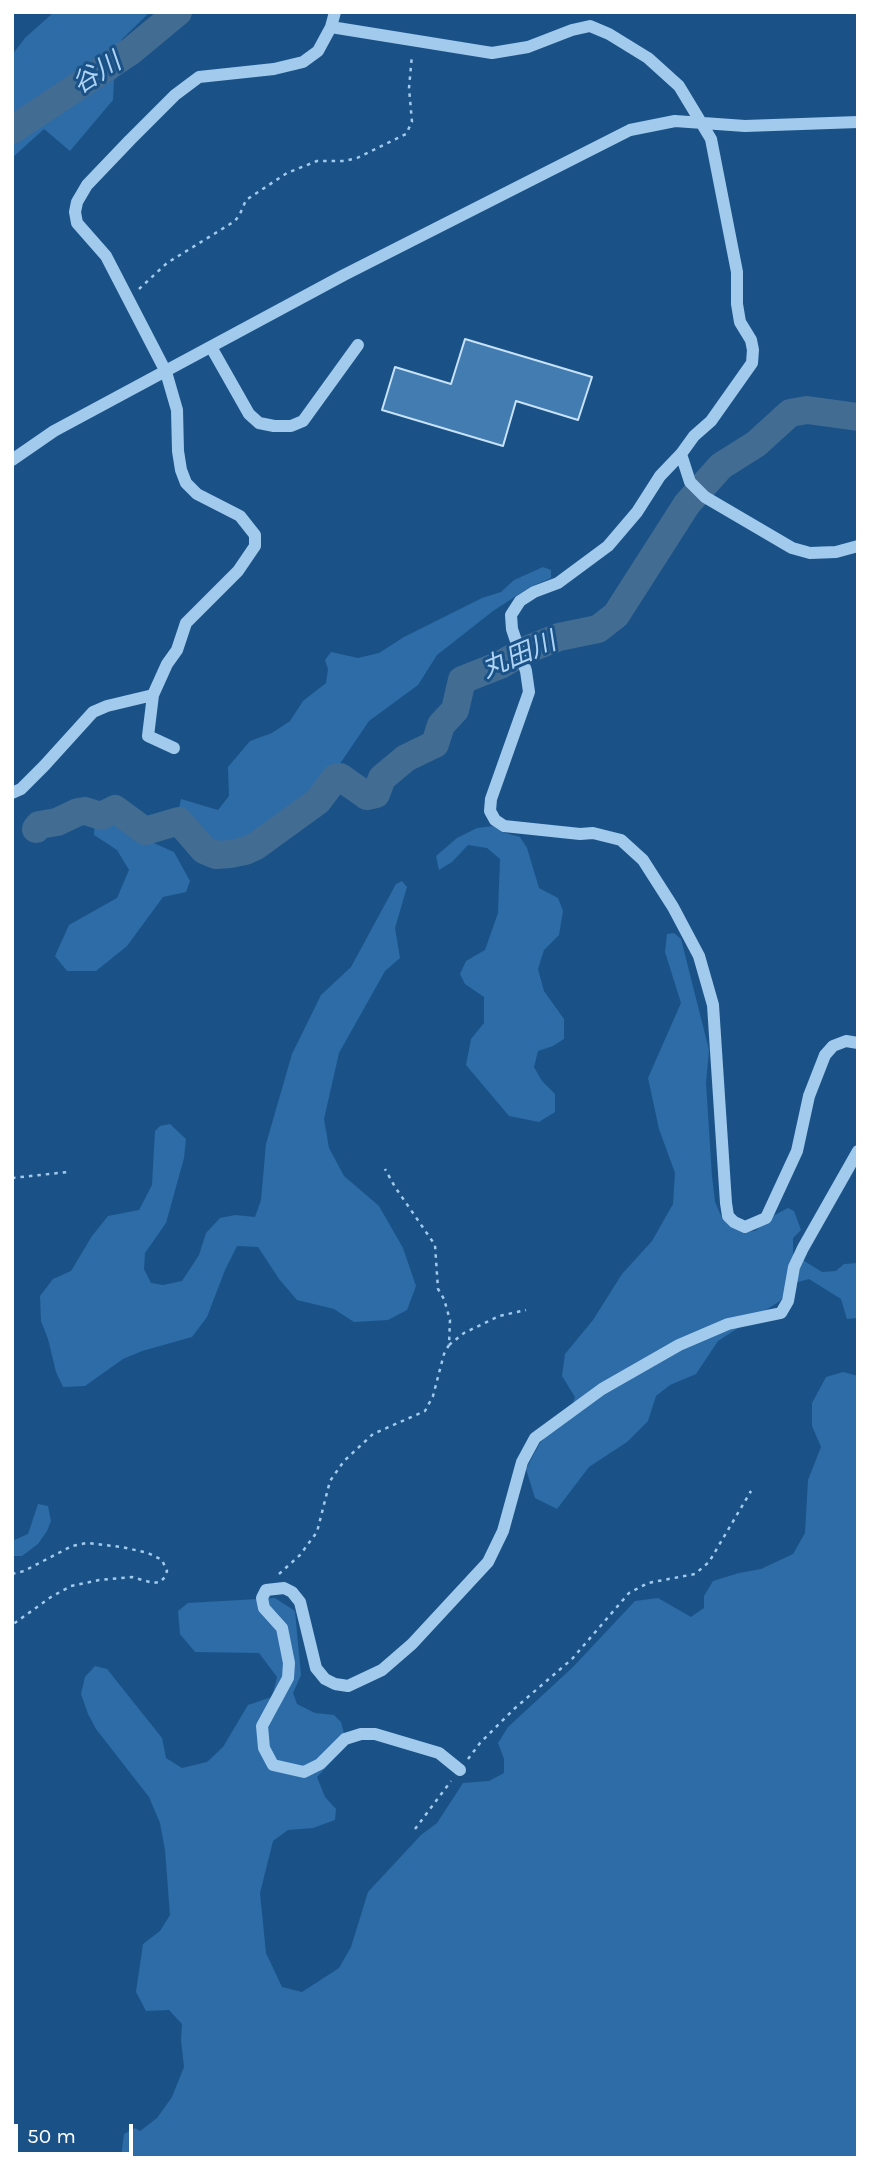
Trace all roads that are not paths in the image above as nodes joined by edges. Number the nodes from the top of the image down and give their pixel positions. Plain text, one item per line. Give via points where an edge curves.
1 (335, 12) edge
2 (331, 27) junction
3 (701, 122) junction
4 (858, 122) edge
5 (358, 345) dead end
6 (211, 347) junction
7 (166, 372) junction
8 (681, 454) junction
9 (12, 460) edge
10 (858, 546) edge
11 (153, 695) junction
12 (174, 748) dead end
13 (12, 793) edge
14 (858, 1043) edge
15 (858, 1151) edge
16 (460, 1770) road end

1 - 2 street
2 - 3 street via 492,53 528,47 590,26 648,58 679,86
2 - 7 street via 318,51 303,62 199,77 175,95 77,202 77,223 106,256
3 - 4 street via 745,126
3 - 6 street via 675,121 630,130
3 - 8 street via 711,139 737,272 740,322 753,351 752,363 737,386
5 - 6 street via 303,421 291,426 259,423 249,414
6 - 7 street
7 - 9 street via 54,430
7 - 11 street via 177,410 178,451 186,483 197,494 240,516 255,535 255,546 238,571 186,623
8 - 10 street via 690,482 705,497 792,548 810,553
8 - 14 street via 608,546 558,583 520,601 511,615 529,692 490,811 504,826 593,832 621,840 642,860 678,916 699,957 713,1004 726,1203 734,1223 745,1227 766,1218 797,1152 824,1055 846,1041
11 - 12 street via 148,736
11 - 13 street via 93,712 44,766
15 - 16 street via 803,1248 780,1314 728,1324 679,1345 602,1389 535,1438 522,1462 503,1531 488,1562 382,1670 348,1686 325,1679 316,1668 300,1602 284,1588 266,1590 264,1608 282,1628 289,1663 288,1678 262,1726 264,1748 273,1765 304,1772 320,1764 345,1739 375,1734 439,1753

